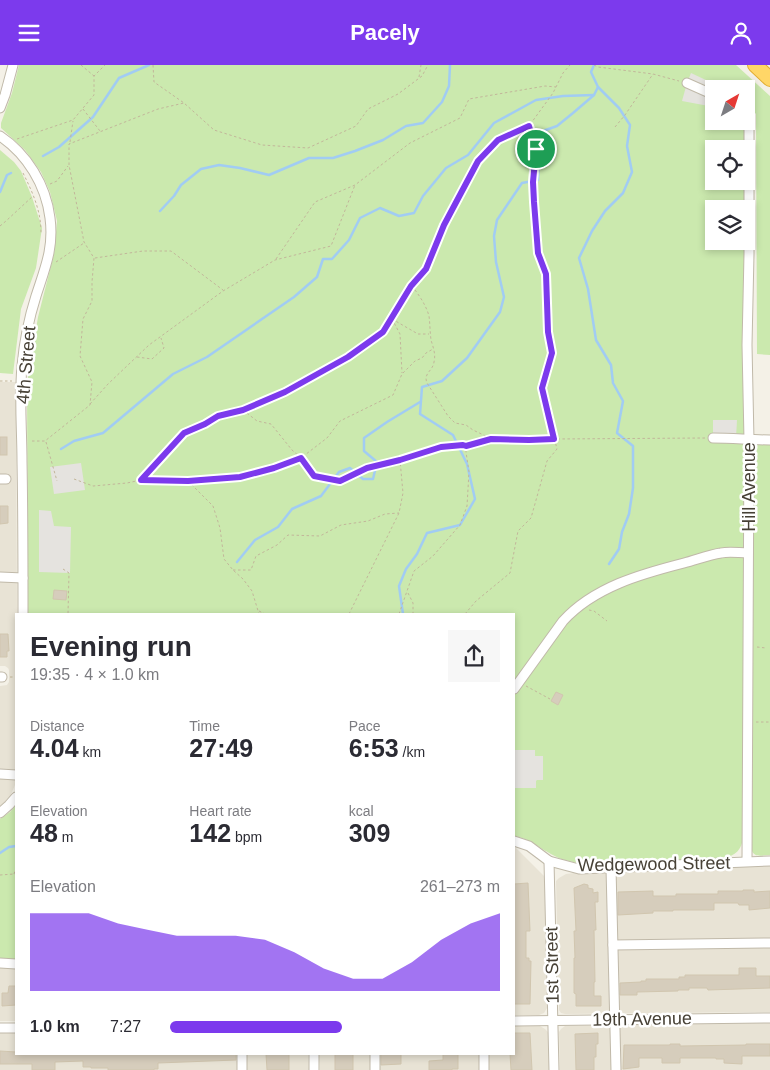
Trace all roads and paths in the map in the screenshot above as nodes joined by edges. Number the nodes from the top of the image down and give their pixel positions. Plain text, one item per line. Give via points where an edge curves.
1 (13, 65) edge
2 (81, 65) edge
3 (105, 65) edge
4 (153, 65) edge
5 (421, 65) edge
6 (428, 65) edge
7 (570, 65) edge
8 (594, 65) edge
9 (755, 65) edge
10 (654, 74) junction
11 (94, 76) junction
12 (419, 77) junction
13 (770, 79) edge
14 (687, 83) joint
15 (556, 87) junction
16 (705, 91) edge
17 (184, 103) junction
18 (0, 108) edge
19 (82, 109) junction
20 (73, 120) junction
21 (529, 126) junction
22 (615, 127) dead end
23 (749, 130) edge
24 (100, 131) junction
25 (0, 136) edge
26 (69, 144) junction
27 (12, 145) junction
28 (69, 165) junction
29 (21, 168) dead end
30 (355, 185) junction
31 (41, 187) junction
32 (34, 195) junction
33 (0, 226) edge
34 (41, 239) dead end
35 (84, 243) junction
36 (94, 258) junction
37 (275, 260) junction
38 (45, 272) junction
39 (411, 286) junction
40 (223, 291) junction
41 (391, 319) junction
42 (430, 334) junction
43 (160, 337) junction
44 (433, 349) junction
45 (137, 357) junction
46 (402, 374) junction
47 (0, 381) edge
48 (21, 381) junction
49 (90, 405) junction
50 (243, 410) junction
51 (713, 438) joint
52 (491, 439) junction
53 (554, 439) junction
54 (22, 440) junction
55 (770, 440) edge
56 (46, 441) junction
57 (749, 441) junction
58 (466, 446) junction
59 (301, 458) junction
60 (400, 460) junction
61 (74, 479) dead end
62 (141, 480) junction
63 (57, 481) dead end
64 (188, 481) junction
65 (399, 513) junction
66 (748, 553) junction
67 (63, 569) dead end
68 (232, 570) junction
69 (0, 577) edge
70 (23, 578) junction
71 (407, 593) junction
72 (579, 606) junction
73 (258, 610) junction
74 (23, 613) edge
75 (68, 613) edge
76 (259, 613) edge
77 (263, 613) edge
78 (349, 613) edge
79 (399, 613) edge
80 (414, 613) edge
81 (466, 613) edge
82 (607, 621) dead end
83 (516, 686) edge
84 (550, 699) dead end
85 (749, 721) junction
86 (770, 722) edge
87 (0, 774) edge
88 (15, 775) edge
89 (15, 798) edge
90 (0, 813) edge
91 (515, 841) edge
92 (549, 861) junction
93 (747, 861) junction
94 (770, 861) edge
95 (611, 868) junction
96 (15, 874) edge
97 (0, 875) edge
98 (770, 943) edge
99 (614, 945) junction
100 (0, 963) edge
101 (15, 963) edge
102 (770, 1018) edge
103 (616, 1019) junction
104 (515, 1021) edge
105 (553, 1021) junction
106 (0, 1028) edge
107 (15, 1028) edge
108 (242, 1055) edge
109 (314, 1055) edge
110 (374, 1055) edge
111 (484, 1055) edge
112 (242, 1070) edge
113 (314, 1070) edge
114 (375, 1070) edge
115 (484, 1070) edge
116 (554, 1070) edge
117 (616, 1070) edge

1 - 18 street
2 - 11 path
3 - 11 path
4 - 17 path via 154,82
5 - 12 path
6 - 12 path
7 - 15 path
8 - 10 path
9 - 13 highway
10 - 14 path
10 - 22 path
11 - 19 path via 94,95
12 - 17 path via 368,109 356,126 308,148 262,145 214,130
14 - 16 street
15 - 21 path
15 - 30 path via 544,86 470,99 460,117 410,143
17 - 24 path via 158,109
19 - 20 path
19 - 24 path
20 - 26 path
20 - 27 path via 18,139
21 - 39 path via 498,140 478,161 444,225 426,269
21 - 53 path via 536,149 533,182 538,253 546,274 552,353 542,388
23 - 57 street, Hill Avenue
24 - 26 path
25 - 27 street, 4th Street
26 - 28 path
27 - 31 street, 4th Street via 27,162
28 - 31 path via 57,181
28 - 35 path
29 - 32 path
30 - 37 path via 315,202
30 - 37 path via 331,246
31 - 38 street, 4th Street via 51,231
32 - 33 path
32 - 34 path via 39,210
35 - 36 path
35 - 38 path
36 - 40 path via 143,251 171,251
36 - 49 path via 92,301 83,319 80,356 92,382
37 - 40 path
38 - 48 street, 4th Street via 30,317
39 - 41 path
39 - 42 path via 429,316
40 - 43 path
41 - 42 path via 418,334
41 - 46 path via 400,334
41 - 50 path via 383,332 348,357 285,392
42 - 44 path
43 - 45 path
43 - 45 path via 164,348 152,359
44 - 46 path
44 - 52 path via 434,363 426,378 442,408 455,423 466,425
45 - 49 path
46 - 59 path via 393,395 340,421 327,438
47 - 48 path
48 - 54 street, 4th Street
49 - 56 path
50 - 59 path via 257,421 272,424
50 - 62 path via 218,416 184,433
51 - 53 path
51 - 57 street
52 - 53 path
52 - 58 path
53 - 81 path via 557,449 547,461 531,518 518,531 510,573
54 - 56 path
54 - 70 street, 4th Street
55 - 57 street
56 - 63 path
57 - 66 street, Hill Avenue
58 - 60 path via 441,447
58 - 71 path via 470,472 467,506 460,525 433,556 414,571
59 - 60 path via 314,476 340,481 367,468
59 - 64 path via 240,477
60 - 65 path via 403,493
61 - 62 path via 93,486
62 - 64 path
64 - 68 path via 213,506 224,559
65 - 68 path via 341,525 320,536 288,535 256,556 251,570
65 - 78 path
66 - 72 street via 722,553 658,569 606,589
66 - 85 street, Hill Avenue
67 - 75 path via 69,573
68 - 73 path via 252,591
69 - 70 street
70 - 74 street, 4th Street
71 - 79 path
71 - 80 path
72 - 82 path via 594,611
72 - 83 street via 563,621
73 - 76 path
73 - 77 path
83 - 84 path
85 - 86 path
85 - 93 street, Hill Avenue
87 - 88 street
89 - 90 street
91 - 92 street, Wedgewood Street via 529,846
92 - 95 street, Wedgewood Street via 578,869
92 - 105 street, 1st Street
93 - 94 street, Wedgewood Street
93 - 95 street, Wedgewood Street
95 - 99 street
96 - 97 path
98 - 99 street
99 - 103 street
100 - 101 street
102 - 103 street, 19th Avenue
103 - 105 street, 19th Avenue
103 - 117 street
104 - 105 street, 19th Avenue
105 - 116 street, 1st Street
106 - 107 street
108 - 112 street
109 - 113 street
110 - 114 street
111 - 115 street

